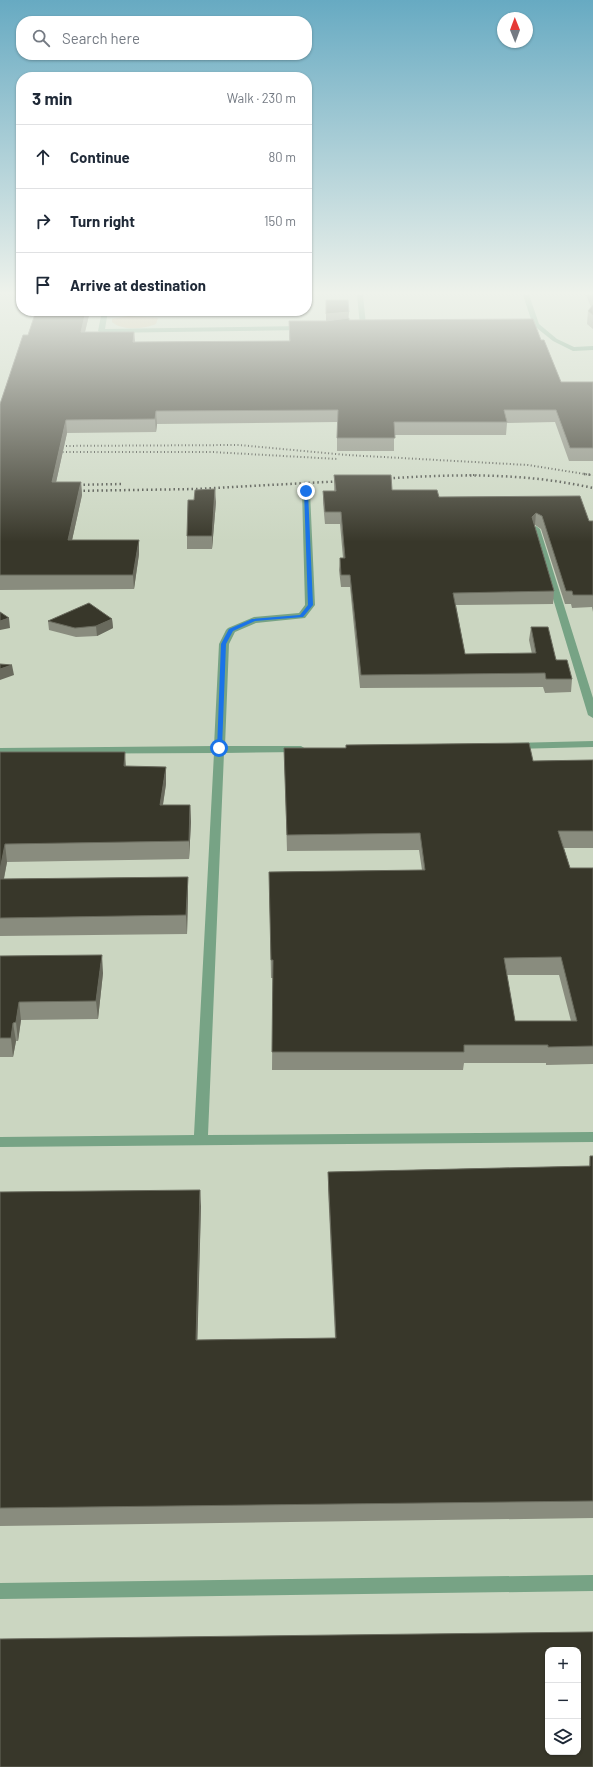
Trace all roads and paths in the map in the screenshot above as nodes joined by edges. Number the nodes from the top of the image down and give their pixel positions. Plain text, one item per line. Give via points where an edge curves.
1 (306, 491) dead end
2 (536, 529) edge
3 (593, 715) edge
4 (593, 744) edge
5 (499, 746) edge
6 (219, 748) junction
7 (310, 749) edge
8 (0, 751) edge
9 (593, 1137) edge
10 (201, 1140) junction
11 (0, 1142) edge
12 (593, 1583) edge
13 (0, 1591) edge

1 - 6 lane via 310,605 302,616 254,620 231,630 224,644
2 - 3 lane
4 - 5 lane
6 - 7 lane
6 - 8 lane
6 - 10 lane
9 - 10 lane
10 - 11 lane
12 - 13 lane

